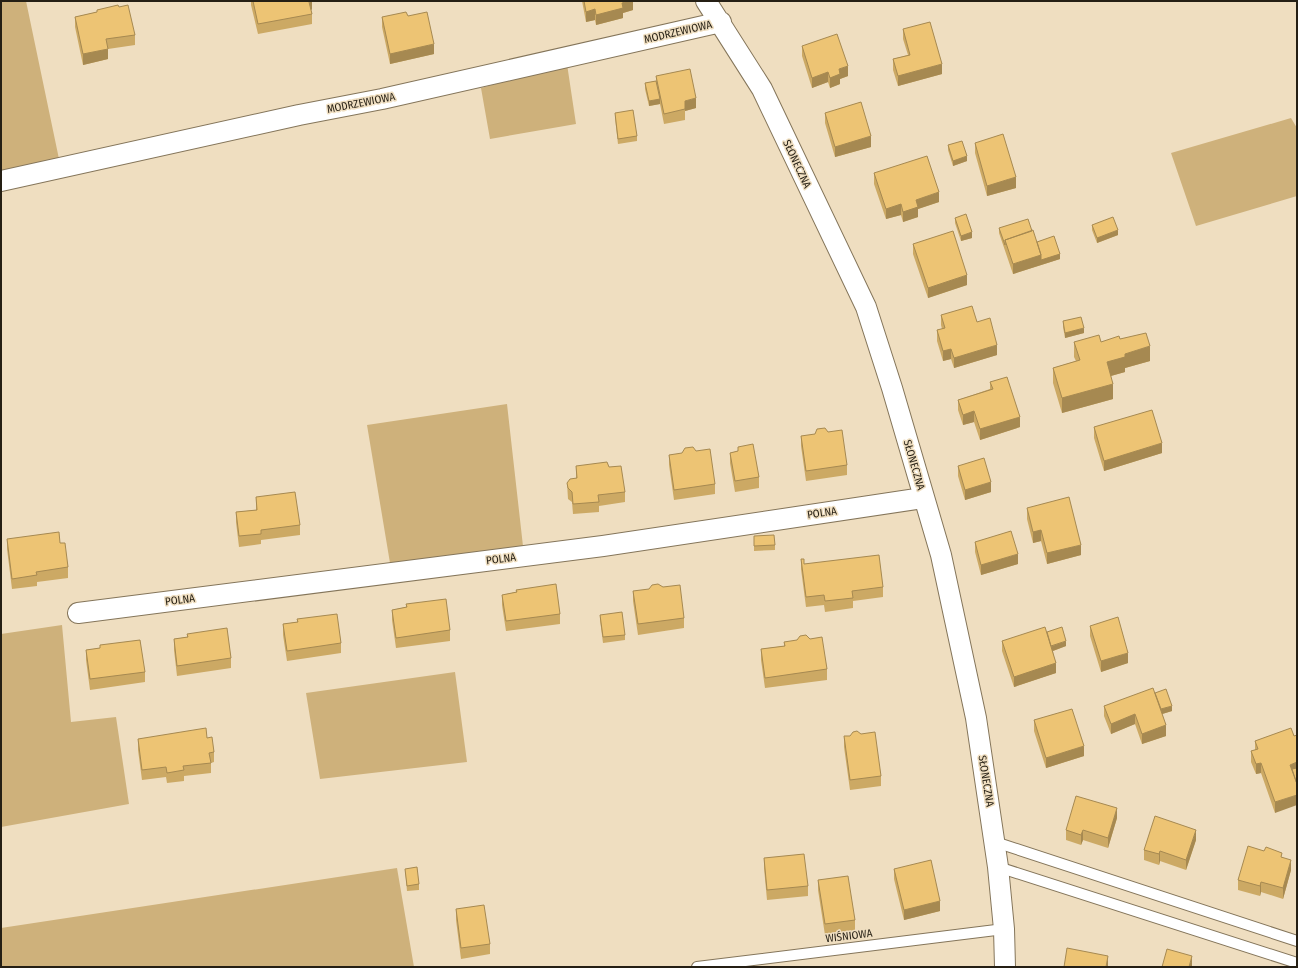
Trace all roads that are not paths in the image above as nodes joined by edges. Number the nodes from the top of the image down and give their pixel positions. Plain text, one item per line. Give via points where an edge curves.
1 (706, 1) edge
2 (721, 22) junction
3 (1, 181) edge
4 (923, 498) junction
5 (78, 613) dead end
6 (995, 842) junction
7 (998, 867) junction
8 (1004, 929) junction
9 (1297, 941) edge
10 (1297, 963) edge
11 (697, 967) edge
12 (1005, 967) edge

1 - 2 street, SŁONECZNA
2 - 3 street, MODRZEWIOWA via 382,99
2 - 4 street, SŁONECZNA via 762,89 866,307
4 - 5 street, POLNA via 603,546
4 - 6 street, SŁONECZNA via 941,555 973,702
6 - 7 street, SŁONECZNA
6 - 9 lane
7 - 8 street, SŁONECZNA
7 - 10 lane
8 - 11 lane, WIŚNIOWA
8 - 12 street, SŁONECZNA

